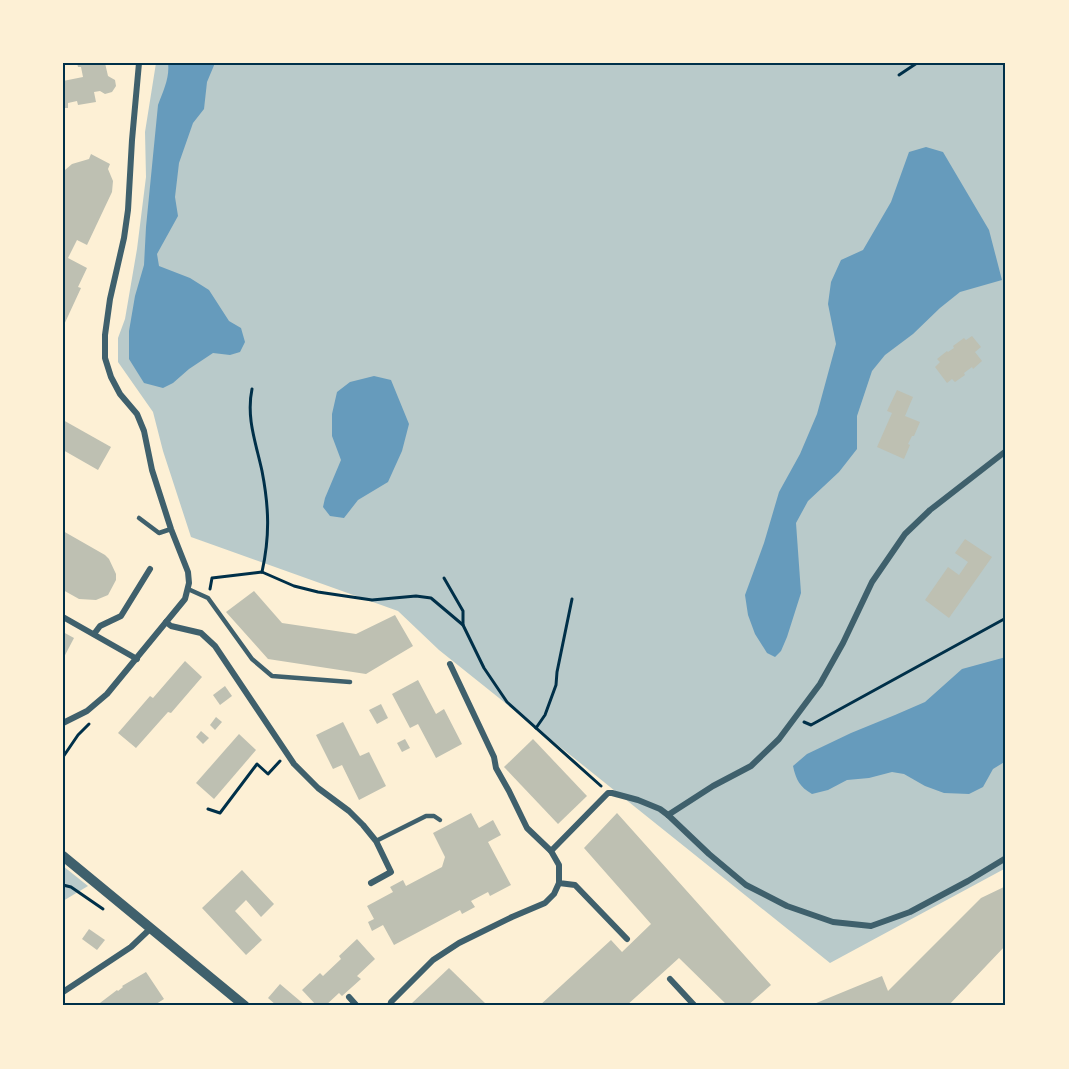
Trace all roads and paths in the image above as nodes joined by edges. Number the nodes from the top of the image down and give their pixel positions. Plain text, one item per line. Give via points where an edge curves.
1 (139, 63) edge
2 (918, 63) edge
3 (899, 75) dead end
4 (252, 389) dead end
5 (1006, 451) edge
6 (139, 518) dead end
7 (171, 529) junction
8 (150, 568) dead end
9 (262, 572) junction
10 (444, 578) dead end
11 (188, 589) junction
12 (208, 598) junction
13 (572, 599) dead end
14 (63, 617) edge
15 (1006, 618) edge
16 (166, 622) junction
17 (463, 625) junction
18 (94, 634) junction
19 (137, 659) junction
20 (450, 664) dead end
21 (350, 682) dead end
22 (793, 718) junction
23 (92, 720) dead end
24 (63, 723) edge
25 (536, 728) junction
26 (63, 757) edge
27 (281, 759) dead end
28 (608, 793) junction
29 (208, 810) dead end
30 (668, 814) junction
31 (440, 820) dead end
32 (376, 841) junction
33 (551, 851) junction
34 (63, 856) edge
35 (1006, 858) edge
36 (371, 883) dead end
37 (559, 883) junction
38 (151, 928) junction
39 (627, 939) dead end
40 (670, 979) dead end
41 (63, 992) edge
42 (349, 997) dead end
43 (245, 1006) edge
44 (357, 1006) edge
45 (390, 1006) edge
46 (695, 1006) edge

1 - 7 street via 128,210 107,317 105,358 120,394 137,414 144,431
2 - 3 path
4 - 9 path via 250,421 268,514
5 - 22 street via 905,534 872,582 820,684
6 - 7 lane via 159,533
7 - 11 street via 188,572
8 - 18 street via 121,616 100,626
9 - 12 path via 212,579
9 - 17 path via 294,586 329,594 372,600 431,598
10 - 17 path via 463,611
11 - 12 lane
11 - 16 street via 185,600
12 - 21 lane via 252,659 272,675
13 - 25 path via 556,686
14 - 18 street
15 - 22 path via 812,725
16 - 19 street
16 - 32 street via 201,633 214,646 294,764 349,811
17 - 25 path via 484,668 507,702
18 - 19 street
19 - 24 street via 107,694 87,711
20 - 33 street via 527,828
22 - 30 street via 779,739 751,766
23 - 26 path
25 - 28 path
27 - 29 path via 268,774 257,764 220,813
28 - 30 street via 638,800
28 - 33 street
30 - 35 street via 746,885 787,906 833,922 871,926 910,912
31 - 32 lane via 426,816
32 - 36 street via 391,872
33 - 37 street via 559,865
34 - 38 street
37 - 39 street via 576,885
37 - 45 street via 545,903 512,916 433,960
38 - 41 street via 131,947
38 - 43 street
40 - 46 street
42 - 44 street

